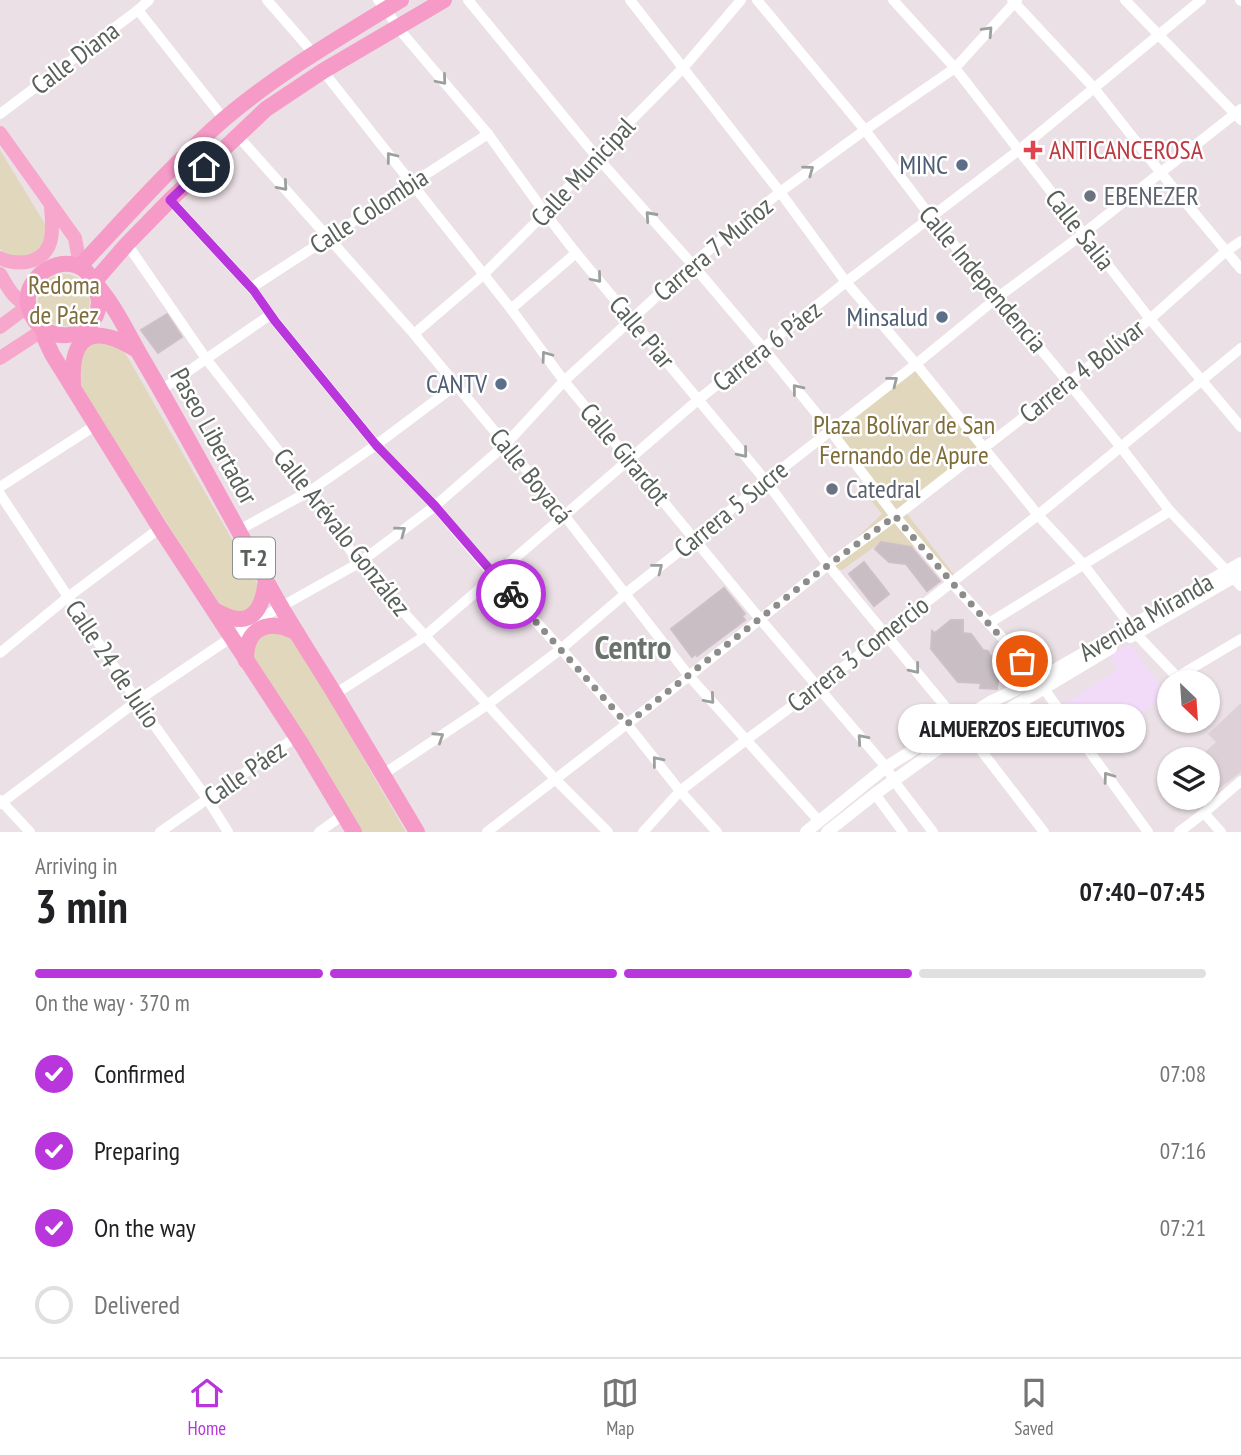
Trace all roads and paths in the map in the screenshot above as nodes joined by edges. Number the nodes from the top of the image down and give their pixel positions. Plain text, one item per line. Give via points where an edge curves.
1 (149, 0) edge
2 (267, 0) edge
3 (401, 0) edge
4 (444, 0) edge
5 (468, 0) edge
6 (630, 0) edge
7 (741, 0) edge
8 (757, 0) edge
9 (893, 0) edge
10 (1125, 0) edge
11 (1202, 0) edge
12 (1015, 1) edge
13 (382, 4) edge
14 (138, 10) junction
15 (398, 28) junction
16 (1160, 35) junction
17 (314, 54) junction
18 (684, 67) junction
19 (955, 68) junction
20 (323, 71) junction
21 (1094, 88) junction
22 (0, 114) edge
23 (1239, 114) edge
24 (224, 119) junction
25 (865, 130) junction
26 (0, 133) edge
27 (488, 134) junction
28 (237, 135) junction
29 (1019, 150) junction
30 (596, 156) junction
31 (1161, 173) junction
32 (411, 183) junction
33 (780, 192) junction
34 (170, 200) junction
35 (51, 204) junction
36 (545, 213) junction
37 (931, 217) junction
38 (1083, 234) junction
39 (328, 237) junction
40 (1241, 241) edge
41 (127, 244) junction
42 (1225, 252) junction
43 (576, 253) junction
44 (0, 258) edge
45 (692, 264) junction
46 (80, 266) junction
47 (1241, 269) edge
48 (0, 274) edge
49 (483, 275) junction
50 (94, 282) junction
51 (846, 282) junction
52 (251, 288) junction
53 (998, 297) junction
54 (28, 306) junction
55 (511, 309) junction
56 (270, 315) junction
57 (631, 319) junction
58 (1150, 319) junction
59 (0, 327) edge
60 (43, 330) junction
61 (414, 334) junction
62 (1241, 348) edge
63 (136, 349) junction
64 (764, 349) junction
65 (0, 358) edge
66 (206, 360) junction
67 (916, 363) junction
68 (1202, 379) junction
69 (564, 381) junction
70 (1068, 382) junction
71 (456, 385) junction
72 (73, 388) junction
73 (161, 390) junction
74 (699, 400) junction
75 (96, 425) junction
76 (1241, 427) edge
77 (830, 430) junction
78 (376, 445) junction
79 (505, 445) junction
80 (1120, 446) junction
81 (984, 447) junction
82 (628, 459) junction
83 (766, 481) junction
84 (0, 487) edge
85 (310, 491) junction
86 (0, 494) edge
87 (435, 506) junction
88 (1170, 511) junction
89 (564, 515) junction
90 (1038, 515) junction
91 (895, 516) junction
92 (160, 528) junction
93 (239, 530) junction
94 (695, 539) junction
95 (359, 563) junction
96 (1241, 563) edge
97 (1083, 564) junction
98 (828, 565) junction
99 (494, 576) junction
100 (1236, 576) edge
101 (266, 580) junction
102 (951, 582) junction
103 (625, 594) junction
104 (68, 597) junction
105 (281, 606) junction
106 (214, 610) junction
107 (760, 619) junction
108 (989, 623) junction
109 (1134, 630) junction
110 (886, 633) junction
111 (297, 634) junction
112 (425, 636) junction
113 (231, 637) junction
114 (1241, 639) edge
115 (561, 649) junction
116 (0, 653) edge
117 (246, 661) junction
118 (690, 676) junction
119 (1040, 684) junction
120 (818, 687) junction
121 (335, 694) junction
122 (137, 701) junction
123 (487, 705) junction
124 (958, 722) junction
125 (627, 724) junction
126 (967, 733) junction
127 (296, 737) junction
128 (746, 740) junction
129 (886, 767) junction
130 (382, 775) junction
131 (556, 780) junction
132 (894, 781) junction
133 (1241, 781) edge
134 (680, 790) junction
135 (875, 794) junction
136 (208, 800) junction
137 (1, 802) edge
138 (1204, 813) junction
139 (343, 814) junction
140 (823, 827) edge
141 (30, 832) edge
142 (160, 832) edge
143 (228, 832) edge
144 (319, 832) edge
145 (354, 832) edge
146 (417, 832) edge
147 (487, 832) edge
148 (608, 832) edge
149 (643, 832) edge
150 (717, 832) edge
151 (806, 832) edge
152 (903, 832) edge
153 (933, 832) edge
154 (1044, 832) edge
155 (1148, 832) edge
156 (1179, 832) edge
157 (1221, 832) edge

1 - 14 street, Calle Diana
2 - 17 street
3 - 13 highway
4 - 15 highway
5 - 30 street
6 - 18 street
7 - 18 street, Calle Municipal
8 - 25 street, Calle Independencia
9 - 19 street, Calle Salia
10 - 16 street
11 - 16 street, Carrera 6 Páez
19 -> 12 street, Carrera 7 Muñoz
12 - 21 street
13 - 15 street, Calle Piar
13 - 17 highway
14 - 22 street, Calle Diana
14 - 24 street
15 - 20 highway
15 -> 27 street, Calle Piar
16 - 21 street, Carrera 6 Páez
16 - 23 street
17 - 24 highway
18 - 30 street, Calle Municipal
18 - 33 street
19 - 25 street, Carrera 7 Muñoz
19 - 29 street, Calle Salia
20 - 28 highway via 266,108
32 -> 20 street, Calle Girardot
21 - 29 street, Carrera 6 Páez
21 - 31 street
23 - 31 street, Carrera 5 Sucre
24 - 46 highway
33 -> 25 street, Carrera 7 Muñoz
25 - 37 street, Calle Independencia
26 - 35 main road
27 - 32 street, Calle Colombia
27 - 36 street, Calle Piar
28 - 34 highway
28 -> 39 street, Calle Boyacá
29 - 37 street, Carrera 6 Páez
29 - 38 street, Calle Salia
30 - 36 street, Calle Municipal
45 -> 30 street
31 - 38 street, Carrera 5 Sucre
31 - 42 street
32 - 39 street, Calle Colombia
32 - 49 street, Calle Girardot
33 - 45 street, Carrera 7 Muñoz
33 - 51 street
34 - 41 highway
34 - 52 street
35 - 44 main road via 53,230 43,254 21,263
35 - 46 main road via 75,238
36 - 43 street, Calle Piar
36 - 49 street, Calle Municipal
37 - 51 street, Carrera 6 Páez
37 - 53 street, Calle Independencia
38 - 53 street, Carrera 5 Sucre
38 - 58 street, Calle Salia
39 - 52 street, Calle Colombia
39 - 61 street, Calle Boyacá
40 - 42 street, Carrera 4 Bolívar
41 - 50 highway
41 - 66 street, Calle Arévalo González
42 - 47 street
42 - 58 street, Carrera 4 Bolívar
43 - 55 street
43 -> 57 street, Calle Piar
45 - 57 street, Carrera 7 Muñoz
45 - 64 street
46 - 50 highway, T-2
46 - 54 highway via 69,263 39,275 27,294
48 - 54 main road via 10,294
49 - 55 street, Calle Girardot
49 - 61 street, Calle Municipal
50 - 60 highway via 99,300 92,322 72,334
50 - 63 highway, Paseo Libertador / T-2
51 - 64 street, Carrera 6 Páez
51 - 67 street
52 - 56 street
53 - 67 street, Carrera 5 Sucre
53 - 70 street, Calle Independencia
54 - 59 main road
54 - 60 highway, T-2
69 -> 55 street, Calle Girardot
56 - 66 street
56 - 78 street
57 - 69 street, Carrera 7 Muñoz
57 - 74 street, Calle Piar
58 - 68 street, Calle Salia
58 - 70 street, Carrera 4 Bolívar
60 - 65 main road
60 - 72 highway, T-2
61 - 71 street, Calle Boyacá
62 - 68 street, Carrera 3 Comercio
63 - 72 highway via 111,337 93,336 84,341 72,363
63 - 73 highway, Paseo Libertador / T-2
64 - 74 street, Carrera 6 Páez
77 -> 64 street
66 - 73 street
66 - 85 street, Calle Arévalo González
77 -> 67 street, Carrera 5 Sucre
67 - 81 street
68 - 76 street, Calle Salia
68 - 80 street, Carrera 3 Comercio
69 - 79 street, Carrera 7 Muñoz
69 - 82 street, Calle Girardot
70 - 80 street, Calle Independencia
70 - 81 street, Carrera 4 Bolívar
71 - 78 street
71 - 79 street, Calle Boyacá
72 - 75 highway, T-2
73 - 93 highway, Paseo Libertador / T-2
74 - 82 street, Carrera 6 Páez
74 -> 83 street, Calle Piar
75 - 84 street
75 - 92 highway, T-2
77 - 83 street, Carrera 5 Sucre
77 - 91 street
78 - 85 street
78 - 87 street
79 - 87 street, Carrera 7 Muñoz
79 - 89 street, Calle Boyacá
80 - 88 street, Calle Independencia
80 - 90 street, Carrera 3 Comercio
81 - 90 street
81 - 91 street, Carrera 4 Bolívar
82 - 89 street, Carrera 6 Páez
82 - 94 street, Calle Girardot
83 - 94 street, Carrera 5 Sucre
83 - 98 street, Calle Piar
85 - 93 street
85 - 95 street, Calle Arévalo González
86 - 104 street, Calle 24 de Julio
95 -> 87 street, Carrera 7 Muñoz
87 - 99 street
88 - 97 street
88 - 100 street, Calle Independencia
89 - 99 street, Carrera 6 Páez
89 - 103 street, Calle Boyacá
90 - 97 street
90 - 102 street, Carrera 3 Comercio
91 - 98 street, Carrera 4 Bolívar
91 - 102 street
92 - 104 street
92 - 106 highway, T-2
93 - 101 highway, Paseo Libertador / T-2
103 -> 94 street, Carrera 5 Sucre
94 - 107 street, Calle Girardot
95 - 105 street, Carrera 7 Muñoz
95 - 112 street, Calle Arévalo González
96 - 100 main road, Avenida Miranda
97 - 108 street
97 - 109 street
98 - 107 street, Carrera 4 Bolívar
98 - 110 street, Calle Piar
99 - 112 street, Carrera 6 Páez
99 - 115 street
100 - 109 main road, Avenida Miranda
101 - 105 highway, Paseo Libertador / T-2
101 - 106 highway via 262,602 248,617 239,620
102 - 108 street
102 - 110 street, Carrera 3 Comercio
103 - 115 street, Carrera 5 Sucre
103 - 118 street, Calle Boyacá
104 - 116 street
104 - 122 street, Calle 24 de Julio
105 - 111 highway, Paseo Libertador / T-2
105 - 113 street, Carrera 7 Muñoz
106 - 113 highway, T-2
107 - 118 street, Carrera 4 Bolívar
107 - 120 street, Calle Girardot
108 - 119 street
109 - 114 street via 1177,677
109 - 119 main road, Avenida Miranda
110 - 120 street, Carrera 3 Comercio
110 -> 124 street, Calle Piar
111 - 117 highway via 279,625 257,630 246,649
111 - 121 highway, Paseo Libertador / T-2
112 - 121 street, Carrera 6 Páez
112 - 123 street, Calle Arévalo González
113 - 117 highway, T-2
113 - 122 street, Carrera 7 Muñoz
115 - 123 street, Carrera 5 Sucre
115 - 125 street
117 - 127 highway, T-2
118 - 125 street, Carrera 4 Bolívar
118 -> 128 street, Calle Boyacá
119 - 124 main road, Avenida Miranda via 990,702
119 - 126 main road, Avenida Miranda
155 -> 119 street
120 - 128 street, Carrera 3 Comercio
129 -> 120 street, Calle Girardot
121 - 130 highway, Paseo Libertador / T-2
122 - 136 street, Calle 24 de Julio
122 - 137 street, Carrera 7 Muñoz
130 -> 123 street, Carrera 5 Sucre
123 - 131 street, Calle Arévalo González
124 - 126 street, Calle Piar
124 - 129 main road, Avenida Miranda
125 - 131 street, Carrera 4 Bolívar
134 -> 125 street
126 - 132 main road, Avenida Miranda
126 - 154 street, Calle Piar
127 - 136 street, Calle Páez
127 - 139 highway, T-2
128 - 134 street, Carrera 3 Comercio
128 - 140 street, Calle Boyacá
129 - 132 street, Calle Girardot
129 - 140 main road, Avenida Miranda
130 - 146 highway, Paseo Libertador / T-2
131 - 147 street, Carrera 4 Bolívar
131 - 148 street, Calle Arévalo González
132 - 135 main road, Avenida Miranda
132 - 153 street, Calle Girardot
133 - 138 street
134 - 149 street, Carrera 3 Comercio
134 - 150 street
135 - 140 main road, Avenida Miranda
135 - 152 street
136 - 142 street, Calle Páez
136 - 143 street, Calle 24 de Julio
137 - 141 street
138 - 156 street
138 - 157 street
139 - 144 street
139 - 145 highway, T-2
140 - 151 main road, Avenida Miranda

